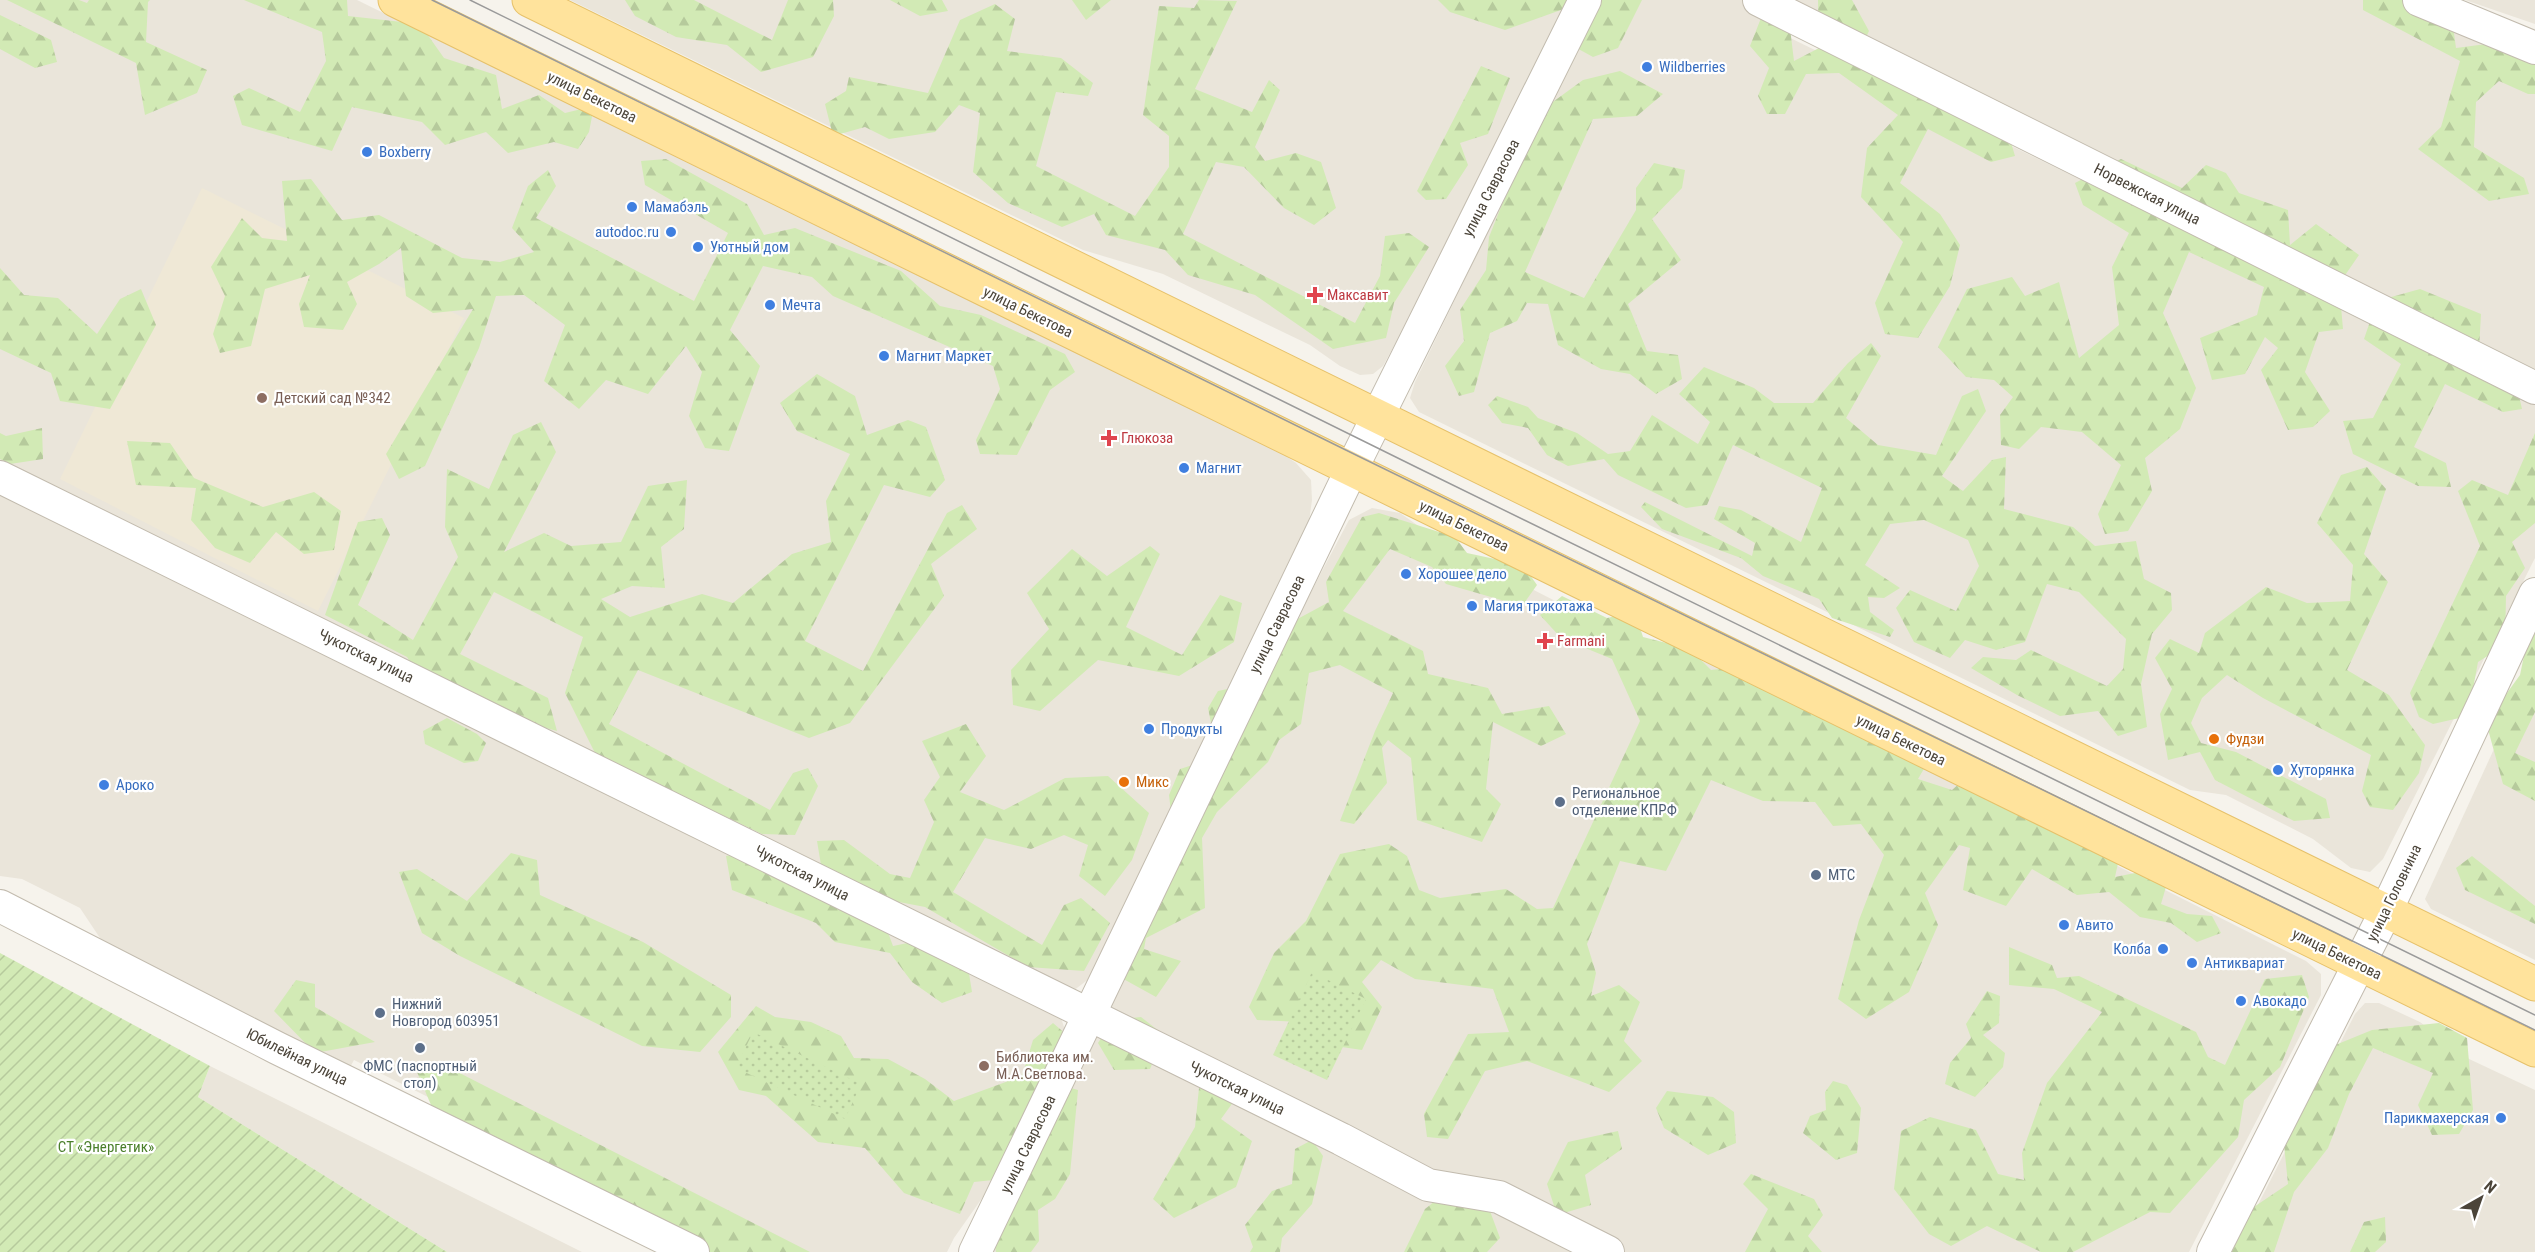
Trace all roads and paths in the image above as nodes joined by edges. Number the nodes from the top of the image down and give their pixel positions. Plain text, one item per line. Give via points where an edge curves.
1 (395, 0) edge
2 (529, 0) edge
3 (1585, 0) edge
4 (1759, 0) edge
5 (2419, 0) edge
6 (2535, 48) edge
7 (2535, 388) edge
8 (1377, 416) junction
9 (1351, 471) junction
10 (0, 477) edge
11 (2535, 594) edge
12 (0, 906) edge
13 (2386, 911) junction
14 (2359, 965) junction
15 (2535, 984) edge
16 (1089, 1016) junction
17 (2535, 1050) edge
18 (693, 1252) edge
19 (975, 1252) edge
20 (1608, 1252) edge
21 (2213, 1252) edge

1 - 9 main road, улица Бекетова
2 - 8 main road
3 - 8 street, улица Саврасова
4 - 7 street, Норвежская улица
5 - 6 street
8 - 9 street, улица Саврасова
8 - 13 main road
9 - 14 main road, улица Бекетова
9 - 16 street, улица Саврасова
10 - 16 street, Чукотская улица
11 - 13 street, улица Головнина
12 - 18 street, Юбилейная улица
13 - 14 street, улица Головнина
13 - 15 main road
14 - 17 main road, улица Бекетова
14 - 21 street, улица Головнина
16 - 19 street, улица Саврасова
16 - 20 street, Чукотская улица via 1428,1185 1499,1197

